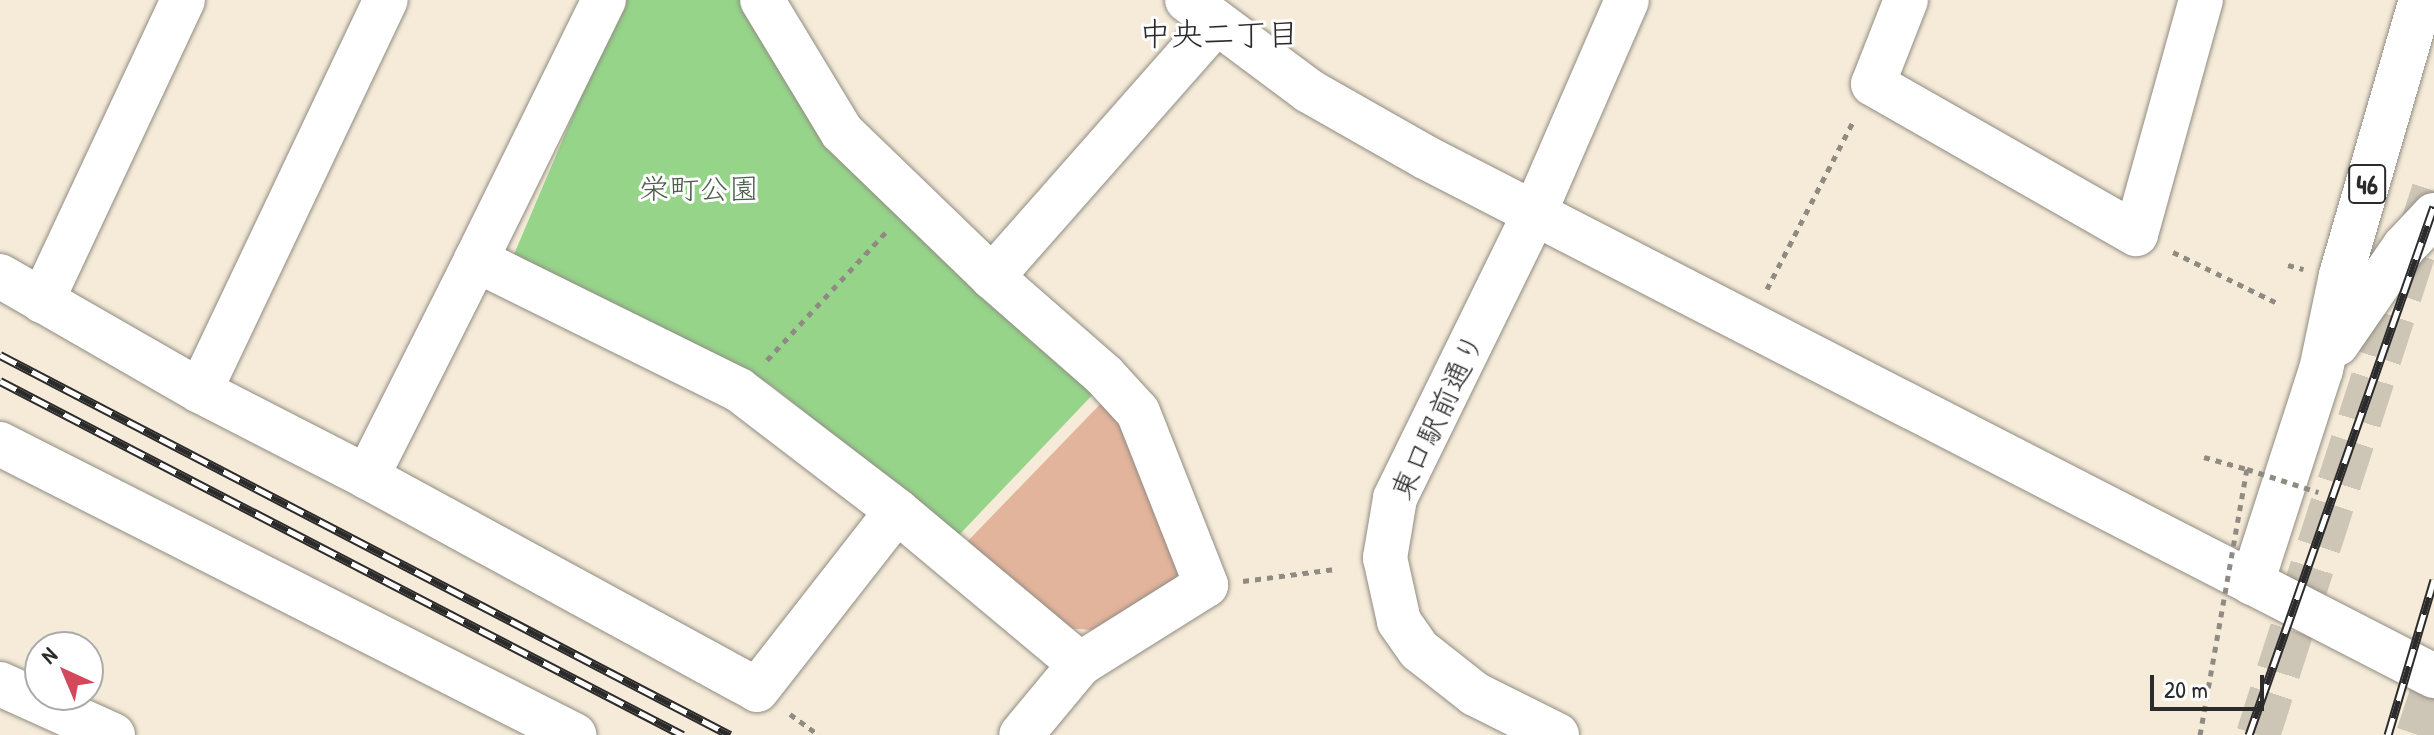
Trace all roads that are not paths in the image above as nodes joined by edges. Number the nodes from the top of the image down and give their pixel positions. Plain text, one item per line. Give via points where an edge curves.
1 (183, 0) edge
2 (386, 0) edge
3 (604, 0) edge
4 (762, 0) edge
5 (1627, 0) edge
6 (1906, 0) edge
7 (2201, 0) edge
8 (2421, 0) edge
9 (1201, 12) edge
10 (1534, 214) junction
11 (2434, 215) edge
12 (476, 260) junction
13 (0, 276) edge
14 (992, 277) junction
15 (42, 301) junction
16 (2321, 370) junction
17 (200, 391) junction
18 (0, 444) edge
19 (367, 477) junction
20 (897, 511) junction
21 (2252, 583) junction
22 (1080, 664) junction
23 (2434, 676) edge
24 (0, 684) edge
25 (113, 735) edge
26 (574, 735) edge
27 (1021, 735) edge
28 (1557, 735) edge

1 - 15 street
2 - 17 street
3 - 12 street
4 - 14 street via 842,132
5 - 10 street, 東口駅前通り
6 - 7 street via 1873,84 2136,234
8 - 16 street, 46 via 2341,275
9 - 10 street via 1309,91
9 - 14 street
10 - 21 street
10 - 28 street, 東口駅前通り via 1395,498 1385,558 1399,621 1419,650 1475,694
11 - 16 street, 46 via 2366,299
12 - 19 street
12 - 20 street via 739,390
13 - 15 street
14 - 22 street via 1104,375 1138,412 1206,585
15 - 17 street
16 - 21 street, 46
17 - 19 street
18 - 26 street
19 - 20 street via 757,690
20 - 22 street
21 - 23 street
22 - 27 street
24 - 25 street

